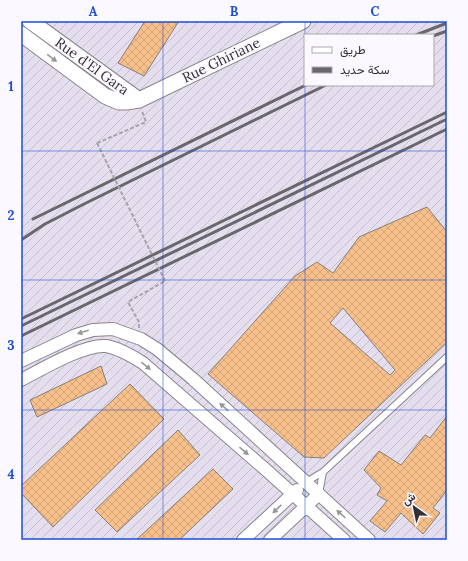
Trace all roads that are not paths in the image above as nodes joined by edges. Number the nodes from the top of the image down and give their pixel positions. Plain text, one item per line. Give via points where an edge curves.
1 (30, 21) edge
2 (300, 22) edge
3 (21, 34) edge
4 (139, 100) junction
5 (136, 337) junction
6 (128, 354) junction
7 (447, 357) edge
8 (21, 361) edge
9 (21, 380) edge
10 (323, 472) junction
11 (306, 482) junction
12 (319, 494) junction
13 (292, 495) junction
14 (306, 507) junction
15 (355, 527) junction
16 (243, 540) edge
17 (270, 540) edge
18 (343, 540) edge
19 (369, 540) edge

1 - 4 street, Rue d'El Gara
2 - 4 street, Rue Ghiriane
3 -> 4 street, Rue d'El Gara via 105,96 119,102
5 - 6 street
5 -> 8 street via 113,329 93,330 76,335
11 -> 5 street via 169,359
6 - 9 street via 115,348 96,346 84,349
6 -> 13 street via 148,368
7 - 10 lane
10 - 11 lane
10 - 12 lane
11 - 12 street
11 - 13 street
12 - 14 street
15 -> 12 street
13 - 14 street
13 -> 16 street
14 - 17 street
14 - 18 street
15 - 18 street
15 - 19 street

